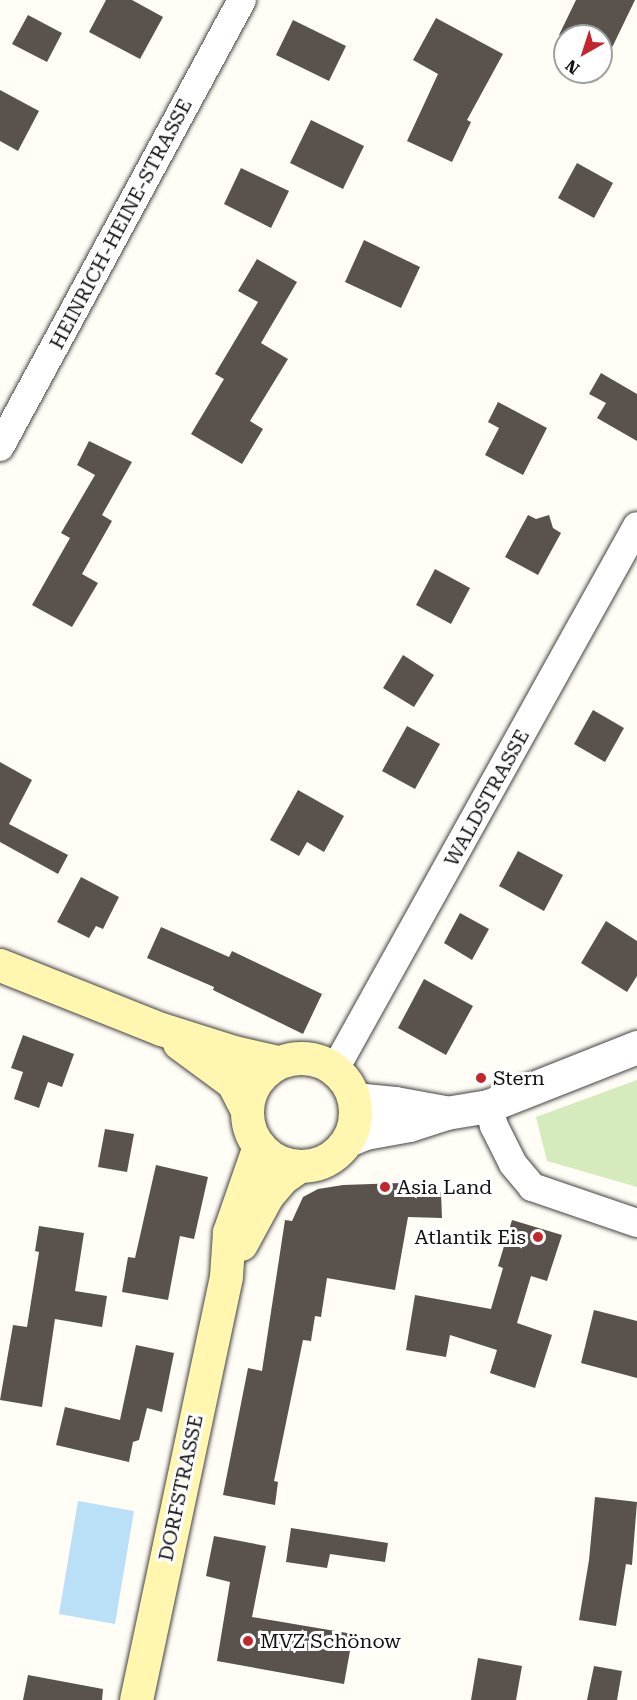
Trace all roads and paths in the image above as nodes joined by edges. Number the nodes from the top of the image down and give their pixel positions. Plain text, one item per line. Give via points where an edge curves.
1 (242, 0) edge
2 (0, 447) edge
3 (637, 526) edge
4 (0, 965) edge
5 (161, 1029) junction
6 (637, 1047) edge
7 (278, 1062) junction
8 (335, 1069) junction
9 (354, 1099) junction
10 (488, 1106) junction
11 (247, 1111) junction
12 (446, 1113) junction
13 (348, 1140) junction
14 (259, 1146) junction
15 (299, 1166) junction
16 (637, 1223) edge
17 (226, 1276) junction
18 (136, 1700) edge

1 - 2 street, HEINRICH-HEINE-STRASSE
3 - 8 street, WALDSTRASSE
4 - 5 main road
5 - 7 main road
5 - 11 main road via 233,1083
6 - 10 street
7 - 8 main road via 309,1058
7 - 11 main road via 255,1082
8 - 9 main road
9 - 12 street via 395,1102
9 - 13 main road via 356,1113
10 - 12 street
10 - 16 street via 513,1164 532,1187
11 - 14 main road via 252,1136
12 - 13 street
13 - 15 main road via 327,1160
14 - 15 main road via 270,1157
14 - 17 main road, DORFSTRASSE via 230,1232
15 - 17 main road, DORFSTRASSE via 267,1196
17 - 18 main road, DORFSTRASSE

